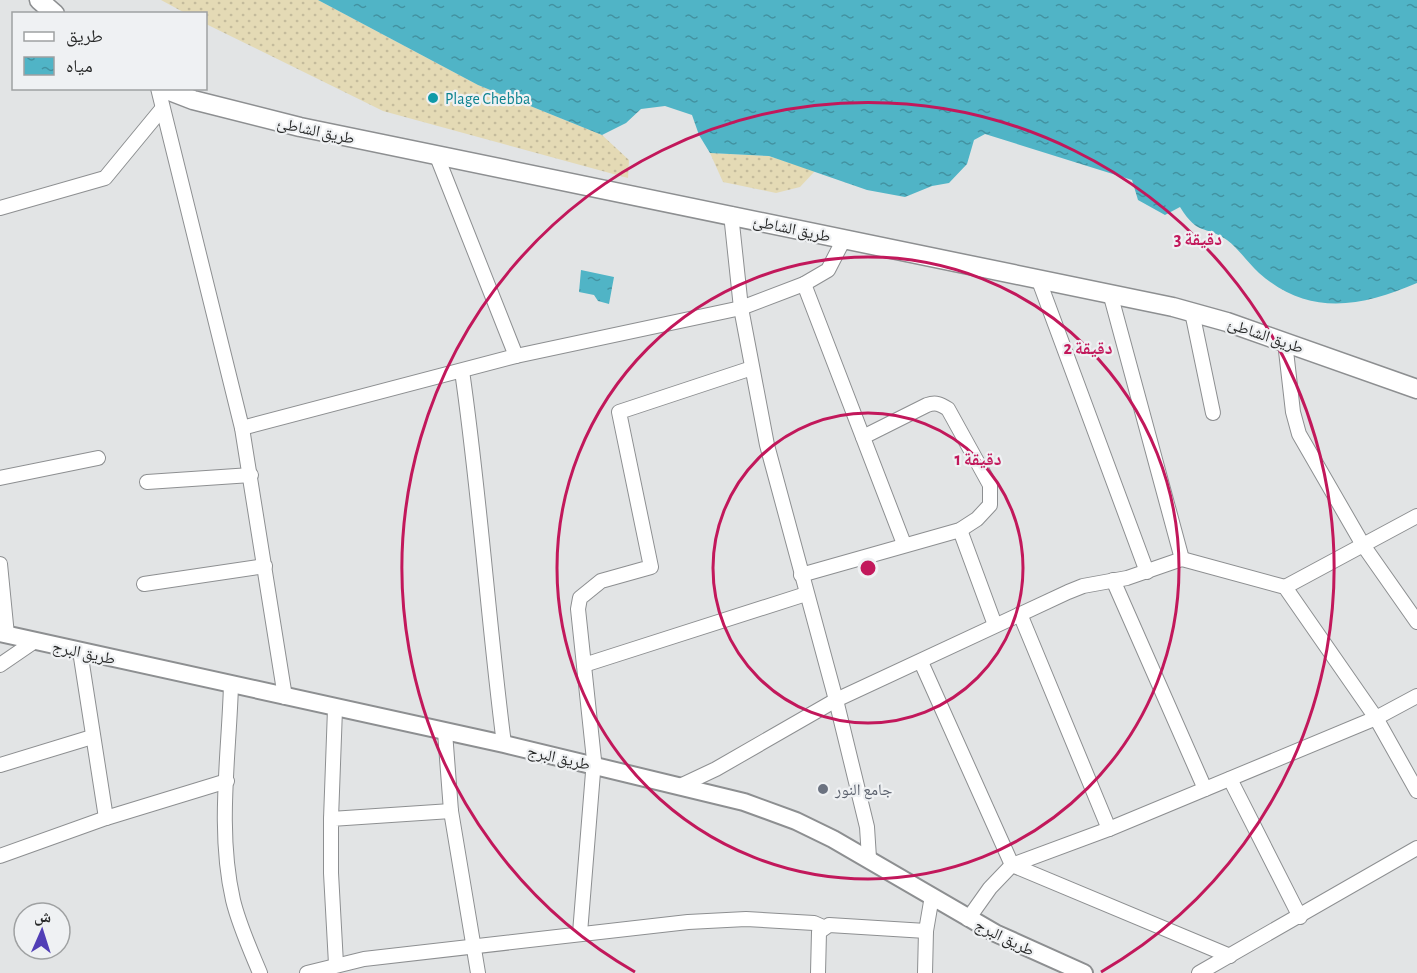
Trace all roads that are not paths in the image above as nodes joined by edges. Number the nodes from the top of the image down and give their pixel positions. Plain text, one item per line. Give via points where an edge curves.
1 (39, 0) edge
2 (53, 12) edge
3 (160, 90) edge
4 (166, 90) edge
5 (161, 110) junction
6 (436, 154) junction
7 (0, 208) edge
8 (731, 214) junction
9 (844, 239) junction
10 (1038, 279) junction
11 (804, 284) junction
12 (1110, 294) junction
13 (741, 308) junction
14 (1192, 312) junction
15 (1284, 342) junction
16 (516, 356) junction
17 (752, 368) junction
18 (462, 371) junction
19 (1417, 389) edge
20 (1214, 413) dead end
21 (242, 428) junction
22 (863, 437) junction
23 (98, 458) dead end
24 (251, 475) junction
25 (0, 477) edge
26 (147, 483) dead end
27 (1417, 516) edge
28 (960, 530) junction
29 (904, 544) junction
30 (1363, 545) junction
31 (1182, 559) junction
32 (0, 564) edge
33 (265, 566) junction
34 (1147, 572) junction
35 (801, 575) junction
36 (1113, 580) junction
37 (144, 584) dead end
38 (1285, 586) junction
39 (806, 594) junction
40 (1020, 614) junction
41 (1417, 622) edge
42 (995, 625) junction
43 (4, 634) edge
44 (35, 641) junction
45 (80, 651) junction
46 (921, 662) junction
47 (0, 665) edge
48 (584, 665) junction
49 (231, 684) junction
50 (1417, 696) edge
51 (285, 697) junction
52 (836, 700) junction
53 (335, 709) junction
54 (1376, 718) junction
55 (445, 732) junction
56 (92, 737) junction
57 (504, 744) junction
58 (0, 765) edge
59 (594, 765) junction
60 (1230, 778) junction
61 (227, 781) junction
62 (682, 785) junction
63 (1205, 789) junction
64 (1417, 791) edge
65 (451, 811) junction
66 (106, 818) junction
67 (331, 819) junction
68 (1109, 829) junction
69 (1417, 848) edge
70 (0, 856) edge
71 (869, 858) junction
72 (1012, 865) junction
73 (932, 896) junction
74 (1300, 917) junction
75 (968, 919) junction
76 (823, 927) junction
77 (926, 931) junction
78 (580, 933) junction
79 (472, 946) junction
80 (1230, 956) junction
81 (336, 964) junction
82 (260, 973) edge
83 (307, 973) edge
84 (478, 973) edge
85 (818, 973) edge
86 (925, 973) edge
87 (1084, 973) edge
88 (1199, 973) edge

1 - 2 main road
3 - 5 street
4 - 6 main road, طريق الشاطئ via 300,127
5 - 7 street via 105,178
5 - 21 street
6 - 8 main road, طريق الشاطئ
6 - 16 street
8 - 9 main road, طريق الشاطئ
8 - 13 street
9 - 10 main road, طريق الشاطئ
9 - 11 street via 828,270
10 - 12 main road, طريق الشاطئ
10 - 34 street
11 - 13 street
11 - 22 street
12 - 14 main road, طريق الشاطئ
12 - 31 street
13 - 16 street
13 - 17 street
14 - 15 main road, طريق الشاطئ
14 - 20 street
15 - 19 main road, طريق الشاطئ
15 - 30 street via 1299,434
16 - 18 street
17 - 35 street via 767,446
17 - 48 street via 619,412 651,567 601,581 580,598 577,624
18 - 21 street
18 - 57 street
21 - 24 street
22 - 28 street via 934,402 948,409 990,485 992,496 990,505 977,519
22 - 29 street
23 - 25 street
24 - 26 street
24 - 33 street
27 - 30 street
28 - 29 street
28 - 42 street
29 - 35 street
30 - 38 street
30 - 41 street
31 - 34 street
31 - 38 street
32 - 43 street
33 - 37 street
33 - 51 street
34 - 36 street
35 - 39 street
36 - 40 street via 1083,586
36 - 63 street
38 - 54 street
39 - 48 street
39 - 52 street
40 - 42 street
40 - 68 street
42 - 46 street
43 - 44 street, طريق البرج
44 - 45 street, طريق البرج
44 - 47 street
45 - 49 street, طريق البرج
45 - 56 street
46 - 52 street
46 - 72 street
48 - 59 street
49 - 51 street, طريق البرج
49 - 61 street
50 - 54 street
51 - 53 street, طريق البرج
52 - 62 street
52 - 71 street via 867,827
53 - 55 street, طريق البرج
53 - 67 street
54 - 60 street
54 - 64 street
55 - 57 street, طريق البرج
55 - 65 street
56 - 58 street
56 - 66 street
57 - 59 street, طريق البرج
59 - 62 street, طريق البرج
59 - 78 street
60 - 63 street
60 - 74 street
61 - 66 street
61 - 82 street via 224,838 232,897
62 - 71 street, طريق البرج via 796,821
63 - 68 street
65 - 67 street
65 - 79 street
66 - 70 street
67 - 81 street
68 - 72 street
69 - 74 street
71 - 73 street, طريق البرج
72 - 75 street
72 - 80 street
73 - 75 street, طريق البرج
73 - 77 street
74 - 80 street
75 - 87 street, طريق البرج
76 - 77 street
76 - 78 street via 813,922 746,919
76 - 85 street via 819,932
77 - 86 street
78 - 79 street
79 - 81 street
79 - 84 street
80 - 88 street
81 - 83 street

